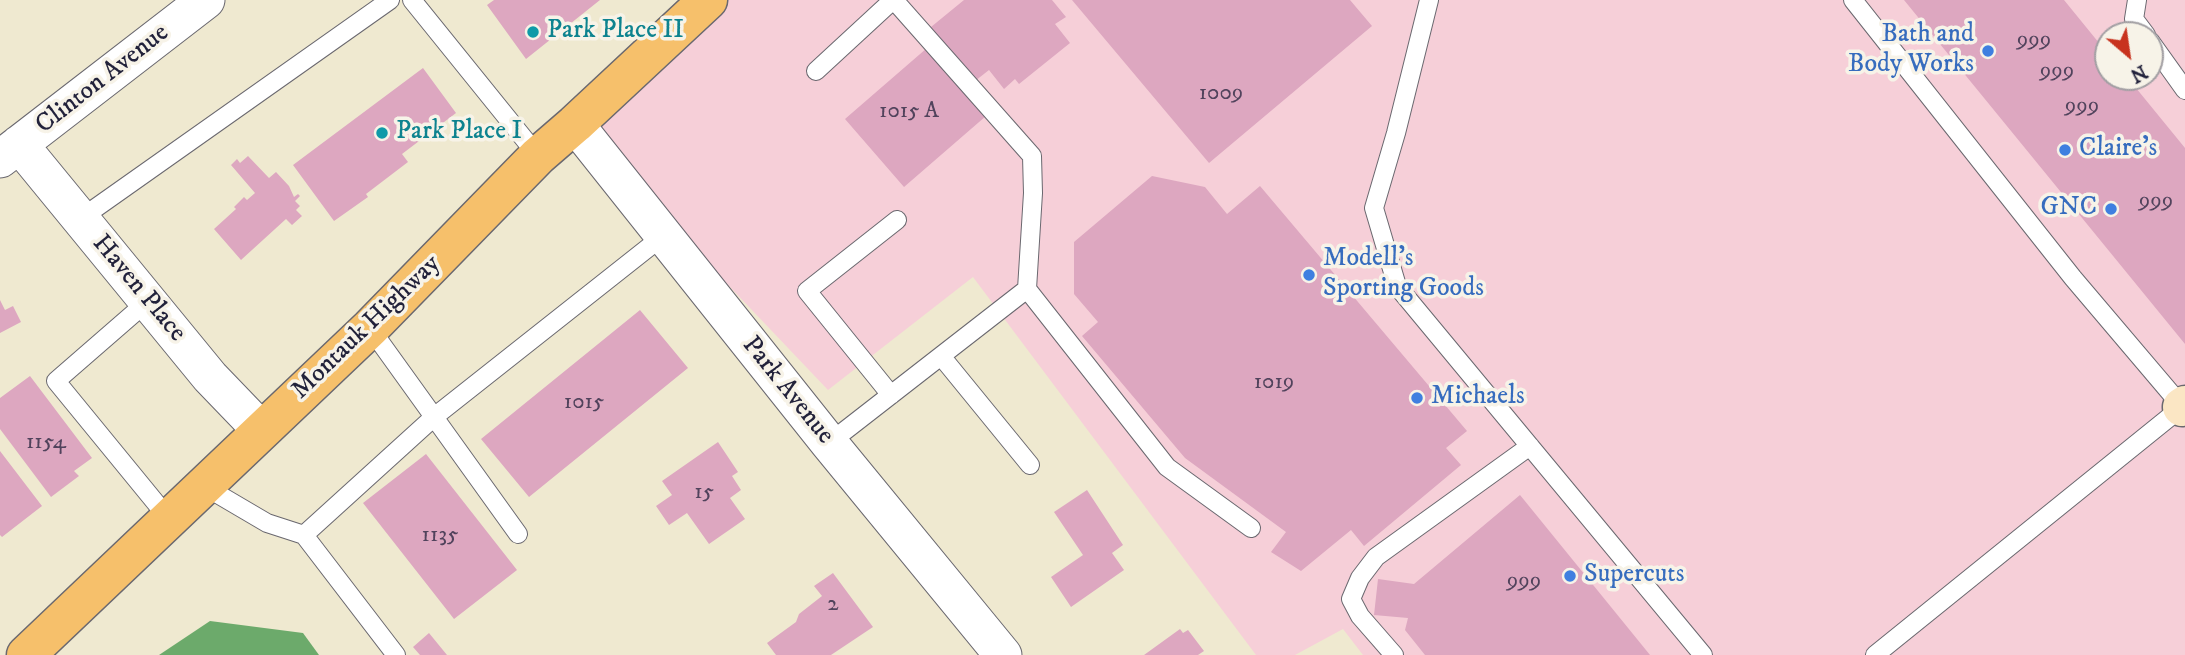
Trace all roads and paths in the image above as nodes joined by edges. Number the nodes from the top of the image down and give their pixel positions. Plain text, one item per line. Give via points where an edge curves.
1 (206, 0) edge
2 (390, 0) edge
3 (412, 0) edge
4 (708, 0) edge
5 (894, 0) edge
6 (1429, 0) edge
7 (1853, 0) edge
8 (2137, 0) edge
9 (2136, 21) edge
10 (2164, 61) edge
11 (816, 71) dead end
12 (2185, 90) edge
13 (575, 124) junction
14 (10, 152) edge
15 (538, 156) junction
16 (80, 219) junction
17 (897, 220) dead end
18 (663, 236) junction
19 (1027, 289) junction
20 (148, 301) junction
21 (370, 328) junction
22 (941, 356) junction
23 (891, 395) junction
24 (2184, 408) edge
25 (434, 417) junction
26 (261, 430) junction
27 (829, 443) junction
28 (1530, 446) junction
29 (1030, 465) dead end
30 (204, 486) junction
31 (169, 519) junction
32 (1251, 528) dead end
33 (518, 534) dead end
34 (304, 535) junction
35 (993, 652) edge
36 (26, 655) edge
37 (397, 655) edge
38 (1394, 655) edge
39 (1703, 655) edge
40 (1875, 655) edge

1 - 14 street, Clinton Avenue
2 - 16 lane
3 - 15 lane
4 - 13 main road, Montauk Highway
5 - 11 lane
5 - 19 lane via 1032,156
6 - 28 lane via 1374,208 1397,286
7 - 24 lane via 2073,278
8 - 9 lane
10 - 12 lane
13 - 15 main road, Montauk Highway
13 - 18 street, Park Avenue
14 - 16 street, Haven Place
15 - 21 main road, Montauk Highway
16 - 20 street, Haven Place
17 - 23 lane via 807,291
18 - 25 lane
18 - 27 street, Park Avenue
19 - 22 lane
19 - 32 lane via 1167,467
20 - 26 street, Haven Place
20 - 31 lane via 55,381
21 - 25 lane
21 - 26 main road, Montauk Highway
22 - 23 lane
22 - 29 lane
23 - 27 lane
24 - 40 lane
25 - 33 lane
25 - 34 lane
26 - 30 main road, Montauk Highway
27 - 35 street, Park Avenue
28 - 38 lane via 1376,557 1360,578 1351,599
28 - 39 lane
30 - 31 main road, Montauk Highway
30 - 34 lane via 267,523
31 - 36 main road, Montauk Highway
34 - 37 lane

